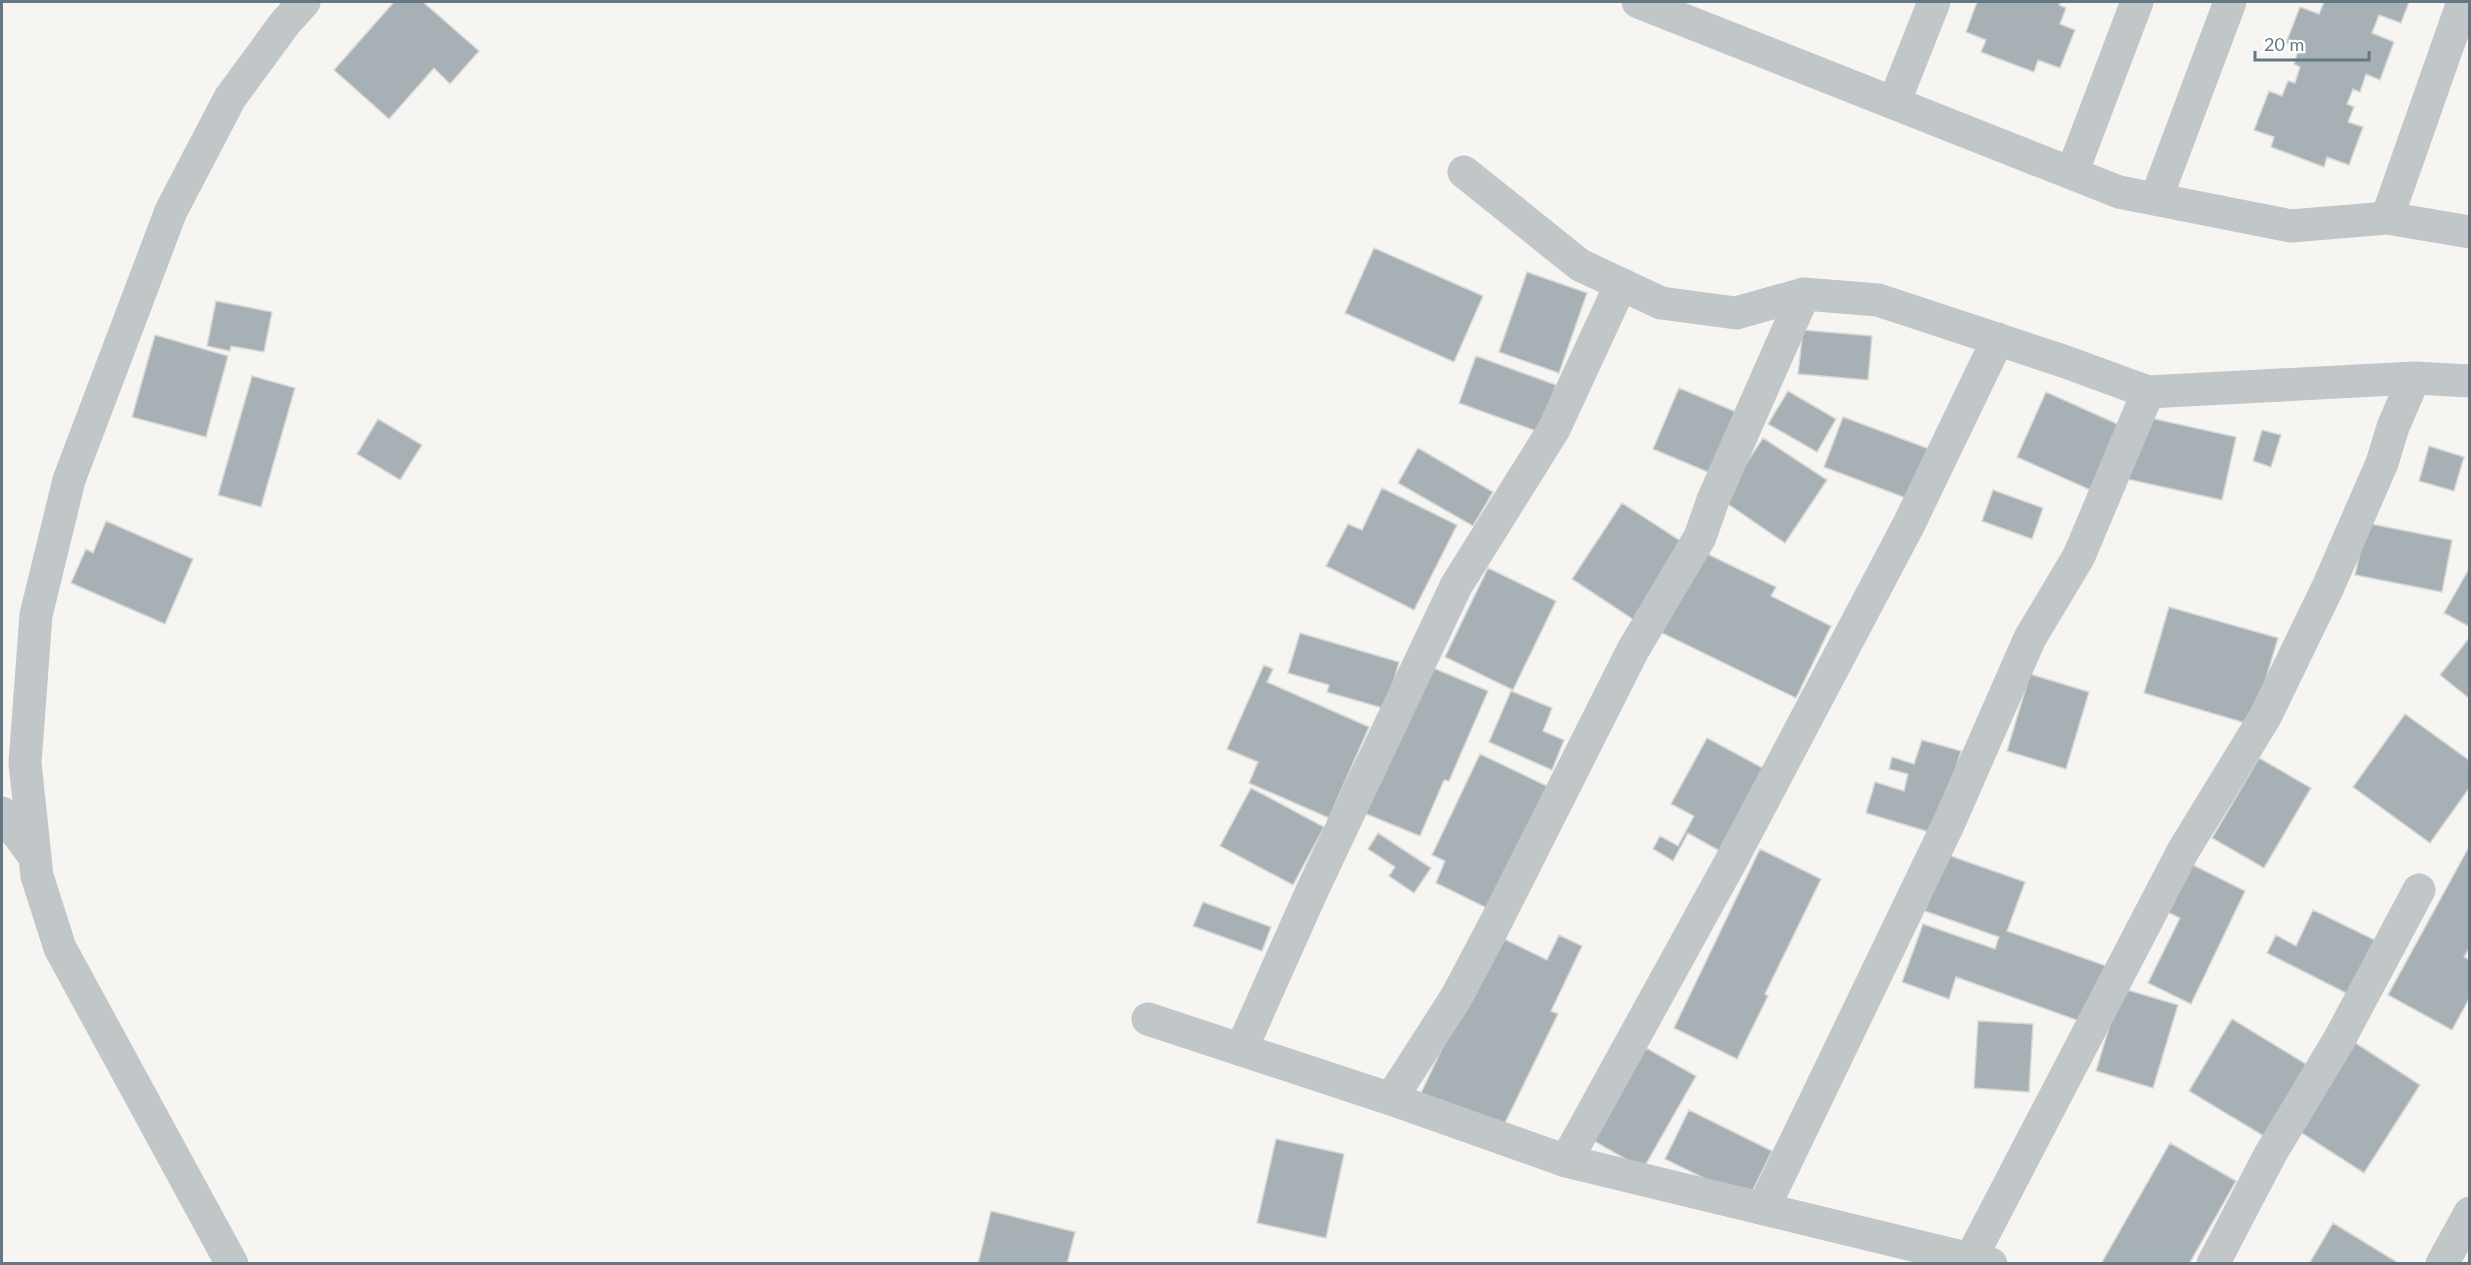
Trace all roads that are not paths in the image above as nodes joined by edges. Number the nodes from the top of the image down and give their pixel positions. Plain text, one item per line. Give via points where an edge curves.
1 (304, 2) edge
2 (1638, 2) edge
3 (1934, 2) edge
4 (2137, 2) edge
5 (2230, 2) edge
6 (2463, 2) edge
7 (1705, 14) edge
8 (1894, 103) junction
9 (1464, 172) dead end
10 (2072, 173) junction
11 (2156, 199) junction
12 (2387, 218) junction
13 (2469, 232) edge
14 (1621, 284) junction
15 (1804, 294) junction
16 (1998, 339) junction
17 (2414, 378) junction
18 (2469, 381) edge
19 (2148, 392) junction
20 (2, 813) edge
21 (35, 858) junction
22 (2419, 890) dead end
23 (1148, 1019) dead end
24 (1241, 1050) junction
25 (1391, 1099) junction
26 (1566, 1161) junction
27 (1764, 1207) junction
28 (2469, 1213) edge
29 (1981, 1261) edge
30 (232, 1263) edge
31 (2213, 1263) edge
32 (2442, 1263) edge

1 - 21 street via 230,98 171,211 69,480 36,615 25,763
2 - 7 street
3 - 8 street
4 - 10 street
5 - 11 street
6 - 12 street
7 - 8 street
8 - 10 street
9 - 14 street via 1580,265
10 - 11 street via 2119,192
11 - 12 street via 2291,226
12 - 13 street
14 - 15 street via 1661,303 1736,313
14 - 24 street via 1554,429 1456,586
15 - 16 street via 1878,300
15 - 25 street via 1700,537 1633,650 1456,996
16 - 19 street
16 - 26 street via 1903,534 1725,873
17 - 18 street
17 - 19 street
17 - 29 street via 2328,587 2265,717 2183,852
19 - 27 street via 2079,556 2030,638 1948,825
20 - 21 street
21 - 30 street via 60,948
22 - 31 street
23 - 24 street
24 - 25 street
25 - 26 street
26 - 27 street
27 - 29 street
28 - 32 street

